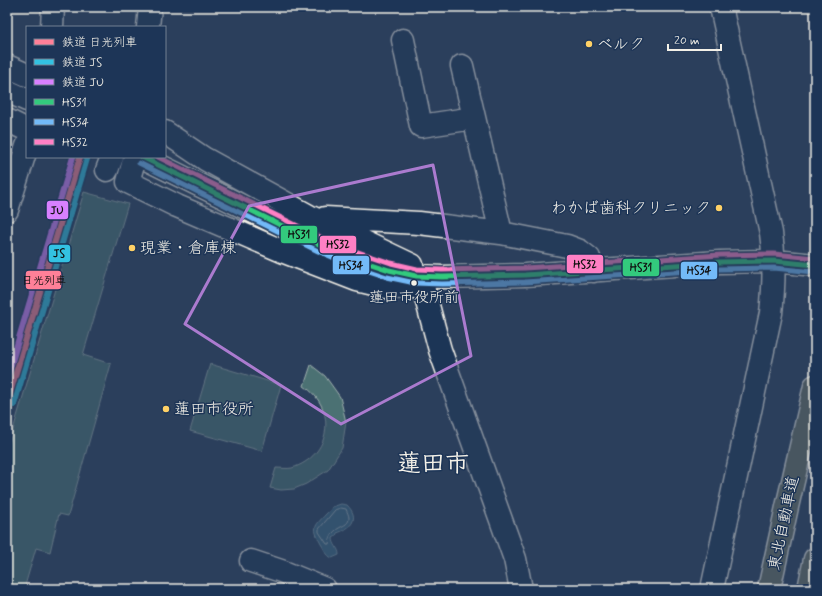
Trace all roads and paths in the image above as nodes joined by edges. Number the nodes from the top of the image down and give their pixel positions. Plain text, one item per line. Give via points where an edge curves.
1 (53, 7) edge
2 (150, 7) edge
3 (721, 7) edge
4 (52, 26) edge
5 (148, 26) edge
6 (403, 40) dead end
7 (7, 66) edge
8 (462, 66) dead end
9 (26, 75) edge
10 (7, 90) edge
11 (26, 100) edge
12 (474, 118) junction
13 (7, 120) edge
14 (26, 130) edge
15 (166, 133) edge
16 (26, 149) edge
17 (135, 158) edge
18 (144, 158) edge
19 (7, 210) edge
20 (310, 216) junction
21 (501, 233) junction
22 (774, 261) junction
23 (809, 264) edge
24 (593, 272) junction
25 (489, 276) junction
26 (442, 277) junction
27 (423, 287) junction
28 (815, 386) edge
29 (815, 559) edge
30 (251, 561) dead end
31 (325, 589) edge
32 (521, 589) edge
33 (712, 589) edge
34 (769, 589) edge
35 (809, 589) edge

1 - 4 street
2 - 5 street
3 - 22 street via 762,189
6 - 12 street via 421,126
7 - 9 street
8 - 12 street
10 - 11 street
12 - 21 street
13 - 14 street
15 - 20 street via 205,159
16 - 19 street
17 - 27 street via 128,182 177,206 357,280 386,287
18 - 26 street via 321,245 353,258 416,276
20 - 21 street via 419,223
20 - 26 street via 399,260
21 - 24 street via 580,251 589,258
22 - 23 street
22 - 24 street via 720,262
22 - 33 street via 771,313
24 - 25 street
25 - 26 street
25 - 27 street
27 - 32 street via 440,350 515,560
28 - 34 highway, 東北自動車道
29 - 35 highway
30 - 31 street

